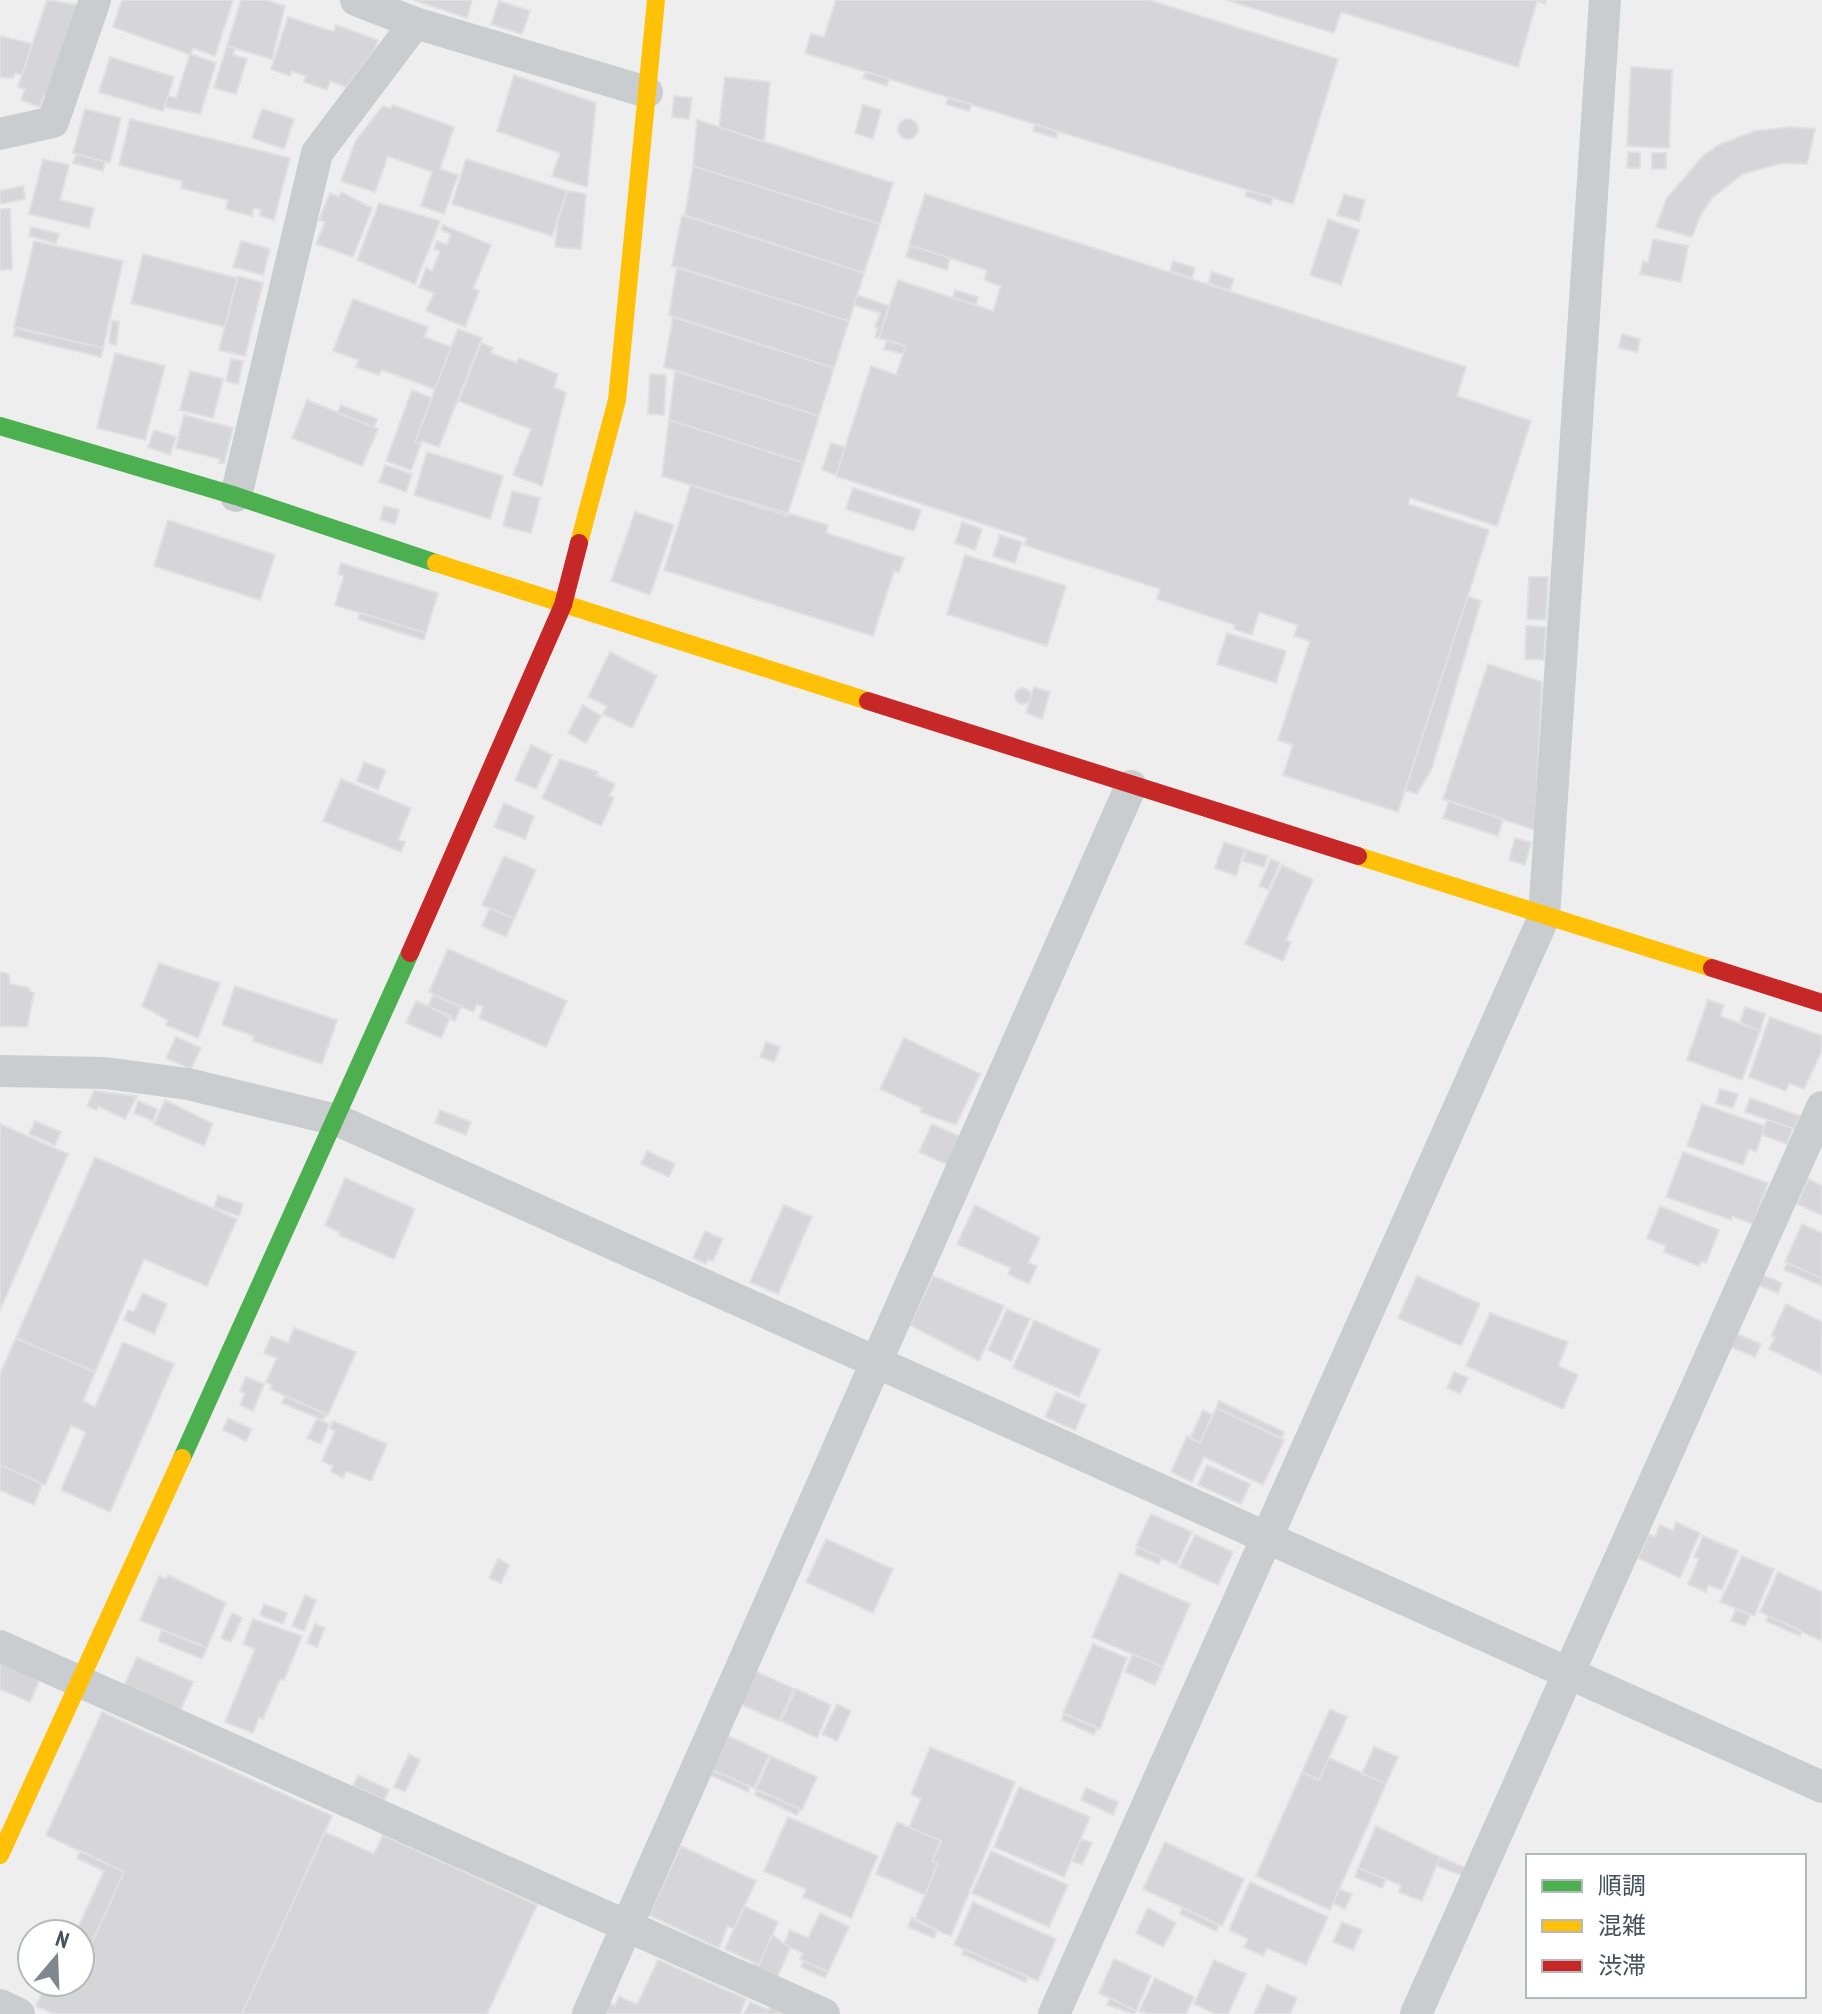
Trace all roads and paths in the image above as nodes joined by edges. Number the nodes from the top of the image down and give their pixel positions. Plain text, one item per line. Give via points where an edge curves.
1 (95, 0) edge
2 (356, 0) edge
3 (656, 0) edge
4 (1605, 0) edge
5 (415, 23) junction
6 (647, 92) junction
7 (0, 134) edge
8 (0, 426) edge
9 (236, 496) junction
10 (563, 605) junction
11 (1131, 786) junction
12 (1544, 917) junction
13 (1822, 1003) edge
14 (0, 1071) edge
15 (1822, 1107) edge
16 (337, 1120) junction
17 (1810, 1166) edge
18 (877, 1361) junction
19 (1265, 1539) junction
20 (0, 1646) edge
21 (1568, 1674) junction
22 (79, 1682) junction
23 (1822, 1787) edge
24 (0, 1855) edge
25 (627, 1926) junction
26 (0, 2005) edge
27 (19, 2014) edge
28 (588, 2014) edge
29 (824, 2014) edge
30 (1054, 2014) edge
31 (1416, 2014) edge

1 - 7 street via 53,122
2 - 5 street
3 - 6 street
4 - 12 street
5 - 6 street
5 - 9 street via 317,153
6 - 10 street via 617,400
8 - 9 street
9 - 10 street
10 - 11 street
10 - 16 street
11 - 12 street
11 - 18 street
12 - 13 street
12 - 19 street
14 - 16 street via 105,1073 188,1084
15 - 17 street
16 - 18 street
16 - 22 street
17 - 21 street
18 - 19 street
18 - 25 street
19 - 21 street
19 - 30 street
20 - 22 street
21 - 23 street
21 - 31 street
22 - 24 street
22 - 25 street
25 - 28 street
25 - 29 street
26 - 27 street

